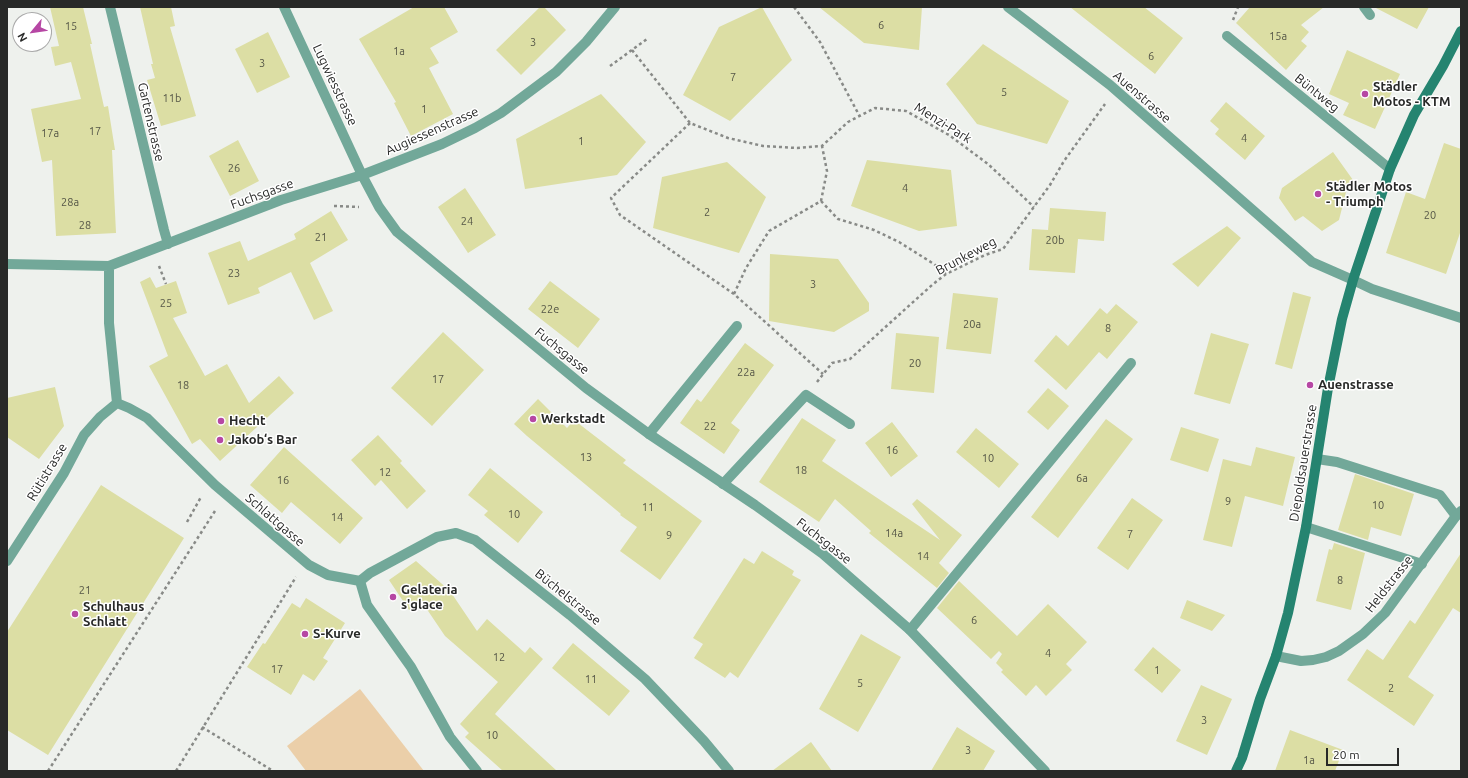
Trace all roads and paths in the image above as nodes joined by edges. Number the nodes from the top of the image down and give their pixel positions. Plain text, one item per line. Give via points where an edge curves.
1 (110, 7) edge
2 (284, 7) edge
3 (614, 7) edge
4 (794, 7) edge
5 (1008, 7) edge
6 (1461, 31) edge
7 (1227, 36) dead end
8 (647, 39) dead end
9 (632, 50) junction
10 (610, 66) dead end
11 (1105, 104) dead end
12 (859, 115) junction
13 (690, 123) junction
14 (822, 146) junction
15 (1390, 169) junction
16 (362, 174) junction
17 (821, 201) junction
18 (334, 206) dead end
19 (379, 207) junction
20 (1034, 207) junction
21 (168, 244) junction
22 (158, 263) dead end
23 (7, 264) edge
24 (109, 266) junction
25 (946, 274) junction
26 (1353, 280) junction
27 (166, 284) dead end
28 (734, 294) junction
29 (1461, 318) edge
30 (737, 326) dead end
31 (1130, 363) dead end
32 (823, 374) junction
33 (806, 395) junction
34 (118, 403) junction
35 (850, 424) dead end
36 (649, 434) junction
37 (1317, 459) junction
38 (723, 484) junction
39 (201, 497) dead end
40 (215, 511) dead end
41 (1459, 514) edge
42 (187, 522) dead end
43 (1306, 527) junction
44 (7, 561) edge
45 (1422, 564) junction
46 (296, 577) dead end
47 (360, 581) junction
48 (910, 630) junction
49 (1276, 656) junction
50 (202, 727) junction
51 (48, 771) edge
52 (176, 771) edge
53 (273, 771) edge
54 (477, 771) edge
55 (729, 771) edge
56 (1045, 771) edge
57 (1236, 771) edge

1 - 21 street, Gartenstrasse
2 - 16 street, Lugwiesstrasse
3 - 16 street, Augiessenstrasse via 586,42 556,72 501,112 442,144
4 - 12 path via 820,42
5 - 26 street, Auenstrasse via 1110,85 1312,262
6 - 15 main road, Diepoldsauerstrasse via 1414,114
7 - 15 street, Büntweg
8 - 9 path
9 - 10 path
9 - 13 path
11 - 20 path, Brunkeweg
12 - 14 path, Menzi-Park
12 - 20 path, Menzi-Park via 875,108 906,111 949,135 982,160
13 - 14 path via 728,138 763,146
13 - 28 path via 611,198 620,215
14 - 17 path via 827,171
15 - 26 main road, Diepoldsauerstrasse
16 - 19 street, Fuchsgasse
16 - 21 street, Fuchsgasse via 281,200
17 - 25 path via 838,218 874,230 899,242
17 - 28 path via 769,231 746,268
18 - 19 path
19 - 36 street, Fuchsgasse via 397,232 586,388
20 - 25 path, Brunkeweg via 1004,249 985,255
21 - 24 street, Fuchsgasse
22 - 27 path
23 - 24 street, Fuchsgasse
24 - 34 street via 109,323
25 - 32 path, Brunkeweg via 850,359 832,363
26 - 29 street, Auenstrasse via 1372,289
26 - 37 main road, Diepoldsauerstrasse via 1329,381
28 - 32 path
30 - 36 street
31 - 48 street
32 - 33 path, Brunkeweg
33 - 35 street
33 - 38 street
34 - 44 street, Rütistrasse via 100,417 84,435 64,473
34 - 47 street, Schlattgasse via 147,418 215,485 309,565 328,575
36 - 38 street, Fuchsgasse
37 - 41 street via 1337,462 1440,495
37 - 43 main road, Diepoldsauerstrasse
38 - 48 street, Fuchsgasse via 823,554
39 - 42 path
40 - 51 path
41 - 45 street, Heldstrasse
43 - 45 street
43 - 49 main road, Diepoldsauerstrasse
45 - 49 street, Heldstrasse via 1385,613 1363,634 1339,651 1326,657 1301,661
46 - 50 path
47 - 54 street via 367,605 411,667 450,737
47 - 55 street, Büchelstrasse via 437,536 456,533 475,540 576,619 645,679
48 - 56 street, Fuchsgasse
49 - 57 main road, Diepoldsauerstrasse
50 - 52 path
50 - 53 path

